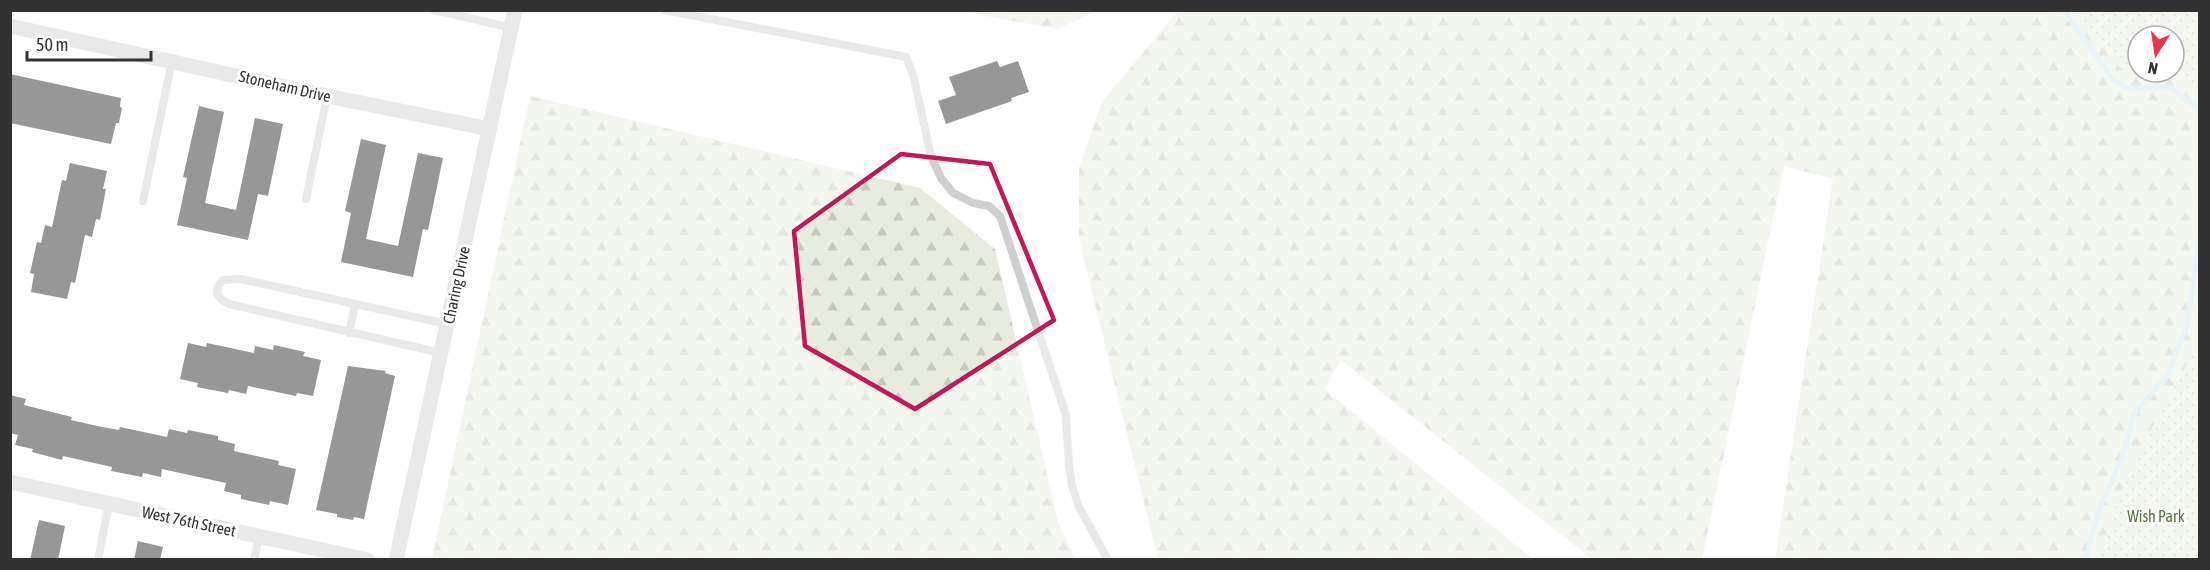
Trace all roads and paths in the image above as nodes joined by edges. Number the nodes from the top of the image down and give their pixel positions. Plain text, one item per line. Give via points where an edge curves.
1 (434, 10) edge
2 (515, 10) edge
3 (665, 10) edge
4 (10, 26) edge
5 (512, 28) junction
6 (172, 61) junction
7 (327, 96) junction
8 (490, 129) junction
9 (306, 199) dead end
10 (143, 201) dead end
11 (355, 304) junction
12 (447, 324) junction
13 (349, 333) junction
14 (441, 353) junction
15 (10, 482) edge
16 (109, 503) junction
17 (259, 536) junction
18 (98, 560) edge
19 (254, 560) edge
20 (368, 560) edge
21 (396, 560) edge
22 (1108, 560) edge

1 - 5 lane
2 - 5 street, Charing Drive
3 - 22 lane via 906,57 931,156 941,178 953,194 988,206 1000,216 1066,415 1069,466 1079,507
4 - 6 street, Stoneham Drive
5 - 8 street, Charing Drive
6 - 7 street, Stoneham Drive
6 - 10 lane
7 - 8 street, Stoneham Drive
7 - 9 lane
8 - 12 street, Charing Drive
11 - 12 lane
11 - 13 lane
11 - 13 lane via 241,279 223,280 218,286 217,294 229,304
12 - 14 street, Charing Drive
13 - 14 lane
14 - 21 street, Charing Drive
15 - 16 street, West 76th Street
16 - 17 street, West 76th Street
16 - 18 lane
17 - 19 lane
17 - 20 street, West 76th Street

